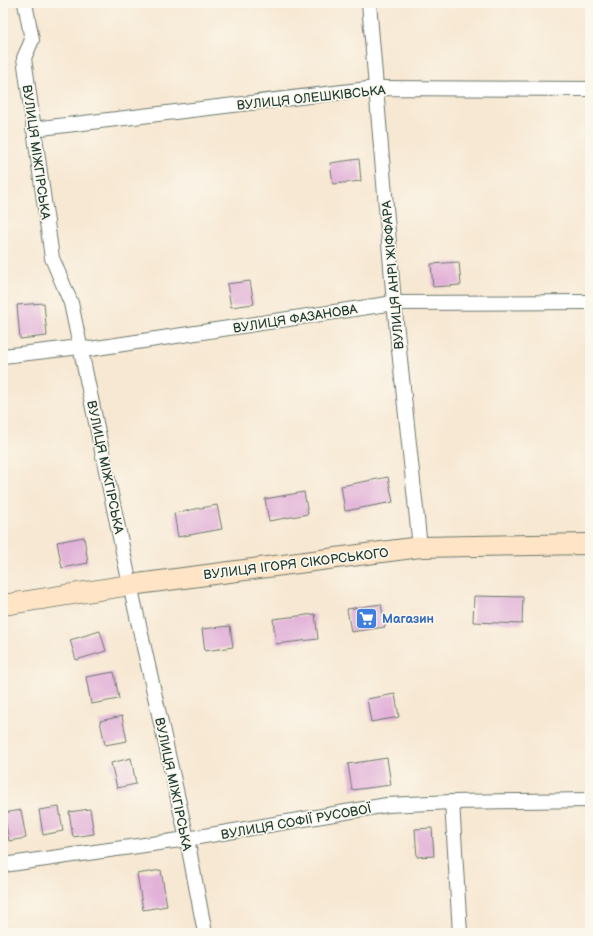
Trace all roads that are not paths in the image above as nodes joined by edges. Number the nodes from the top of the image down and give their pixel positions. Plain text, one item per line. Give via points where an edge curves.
1 (25, 3) edge
2 (370, 3) edge
3 (376, 88) junction
4 (590, 89) edge
5 (33, 129) junction
6 (590, 302) edge
7 (394, 303) junction
8 (80, 347) junction
9 (3, 356) edge
10 (590, 544) edge
11 (420, 547) junction
12 (130, 585) junction
13 (3, 605) edge
14 (590, 800) edge
15 (452, 802) junction
16 (187, 840) junction
17 (3, 865) edge
18 (205, 933) edge
19 (460, 933) edge

1 - 5 street, ВУЛИЦЯ МІЖГІРСЬКА via 32,40 24,58
2 - 3 street, ВУЛИЦЯ АНРІ ЖІФФАРА
3 - 4 street, ВУЛИЦЯ ОЛЕШКІВСЬКА
3 - 5 street, ВУЛИЦЯ ОЛЕШКІВСЬКА
3 - 7 street, ВУЛИЦЯ АНРІ ЖІФФАРА
5 - 8 street, ВУЛИЦЯ МІЖГІРСЬКА via 52,258 71,303
6 - 7 street, ВУЛИЦЯ ФАЗАНОВА
7 - 8 street, ВУЛИЦЯ ФАЗАНОВА via 90,349
7 - 11 street, ВУЛИЦЯ АНРІ ЖІФФАРА
8 - 9 street, ВУЛИЦЯ ФАЗАНОВА
8 - 12 street, ВУЛИЦЯ МІЖГІРСЬКА
10 - 11 main road, ВУЛИЦЯ ІГОРЯ СІКОРСЬКОГО
11 - 12 main road, ВУЛИЦЯ ІГОРЯ СІКОРСЬКОГО
12 - 13 main road, ВУЛИЦЯ ІГОРЯ СІКОРСЬКОГО
12 - 16 street, ВУЛИЦЯ МІЖГІРСЬКА
14 - 15 street, ВУЛИЦЯ СОФІЇ РУСОВОЇ
15 - 16 street, ВУЛИЦЯ СОФІЇ РУСОВОЇ via 387,805
15 - 19 street
16 - 17 street, ВУЛИЦЯ СОФІЇ РУСОВОЇ
16 - 18 street, ВУЛИЦЯ МІЖГІРСЬКА

